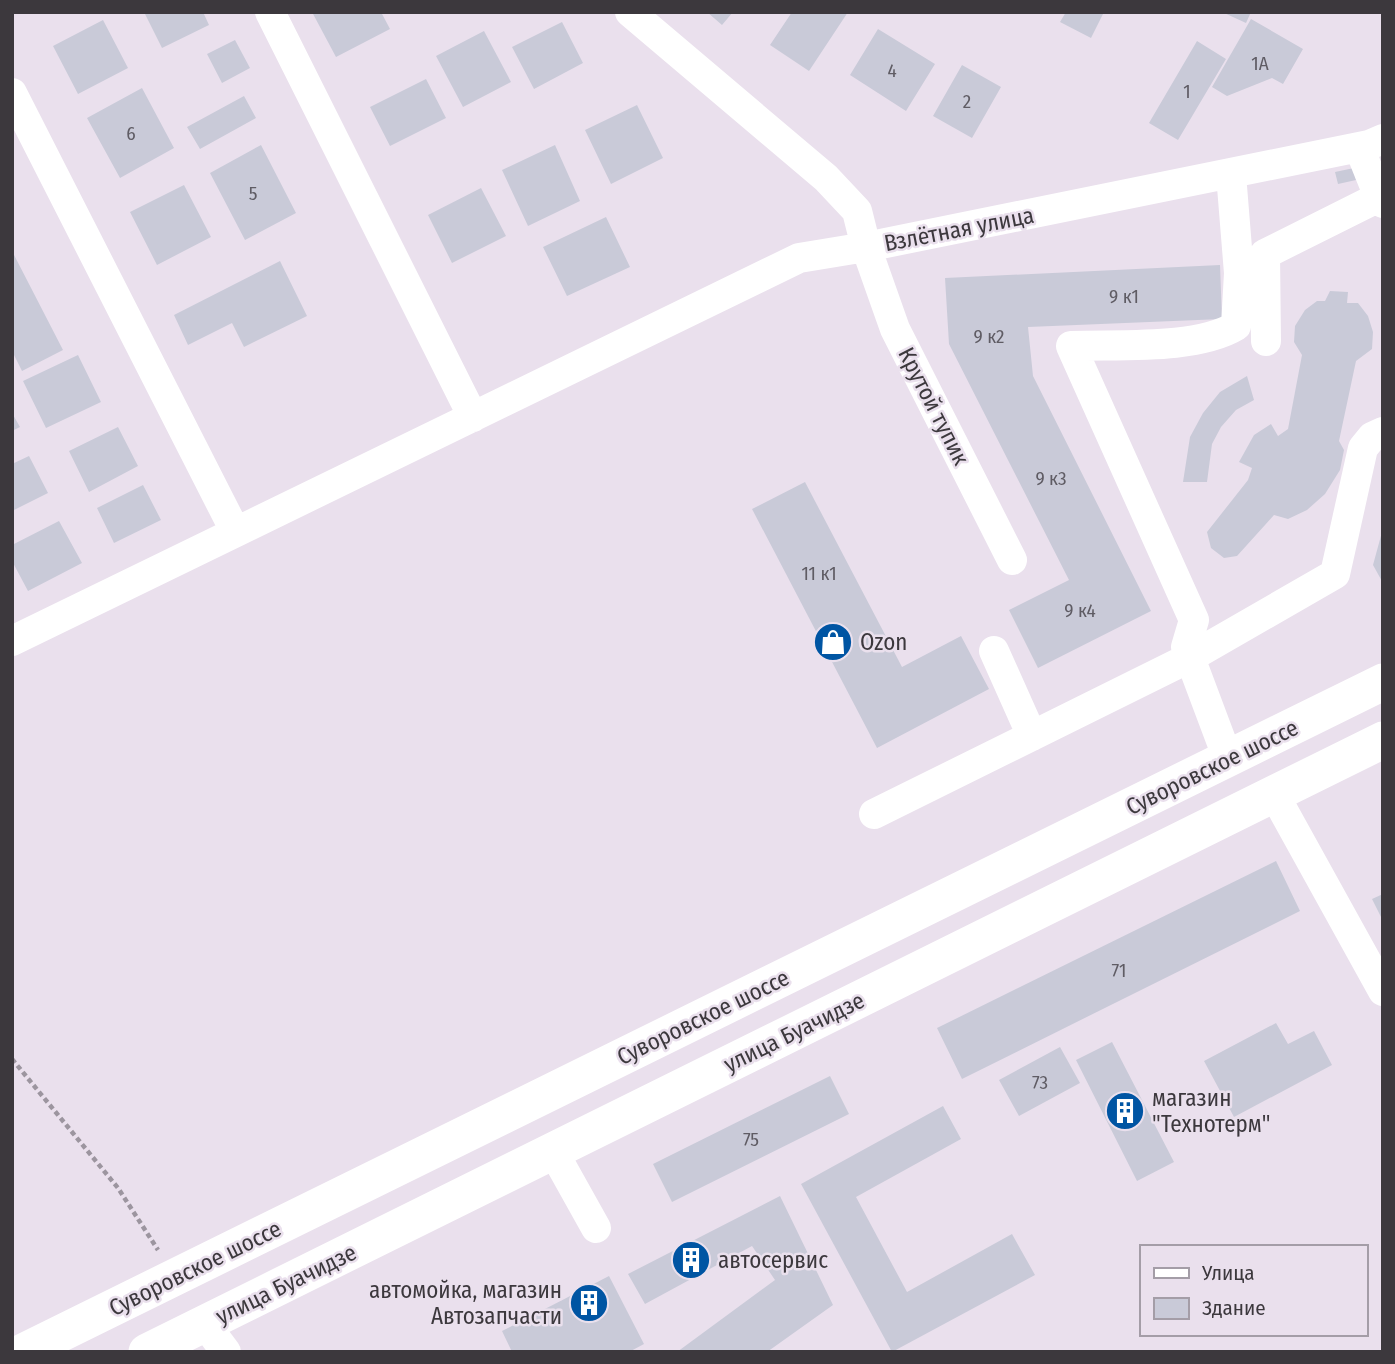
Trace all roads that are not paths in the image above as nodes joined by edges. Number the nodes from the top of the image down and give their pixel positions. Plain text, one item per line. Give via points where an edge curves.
1 (270, 12) edge
2 (630, 12) edge
3 (12, 93) edge
4 (1371, 143) edge
5 (1231, 174) junction
6 (1381, 200) edge
7 (866, 247) junction
8 (1266, 341) dead end
9 (473, 417) junction
10 (1383, 432) edge
11 (235, 531) junction
12 (1012, 560) dead end
13 (12, 641) edge
14 (994, 652) dead end
15 (1189, 657) junction
16 (1383, 682) edge
17 (1032, 736) junction
18 (1383, 740) edge
19 (1228, 759) junction
20 (1274, 794) junction
21 (874, 814) dead end
22 (1383, 991) edge
23 (553, 1152) junction
24 (596, 1228) dead end
25 (216, 1338) edge
26 (23, 1352) edge
27 (147, 1352) edge

1 - 9 street
2 - 7 street, Взлётная улица via 826,178 857,211
3 - 11 street
4 - 5 street, Взлётная улица
4 - 6 street
5 - 7 street, Взлётная улица
5 - 15 street via 1239,273 1236,326 1220,335 1158,343 1071,346 1194,621 1186,647
6 - 8 street via 1265,254
7 - 9 street via 799,258
7 - 12 street, Крутой тупик via 895,329
9 - 11 street
10 - 15 street via 1363,448 1335,574
11 - 13 street
14 - 17 street
15 - 17 street
15 - 19 street
16 - 19 main road, Суворовское шоссе
17 - 21 street
18 - 20 main road, улица Буачидзе
19 - 26 main road, Суворовское шоссе
20 - 22 street
20 - 23 main road, улица Буачидзе
23 - 24 street
23 - 25 main road, улица Буачидзе
25 - 27 main road

